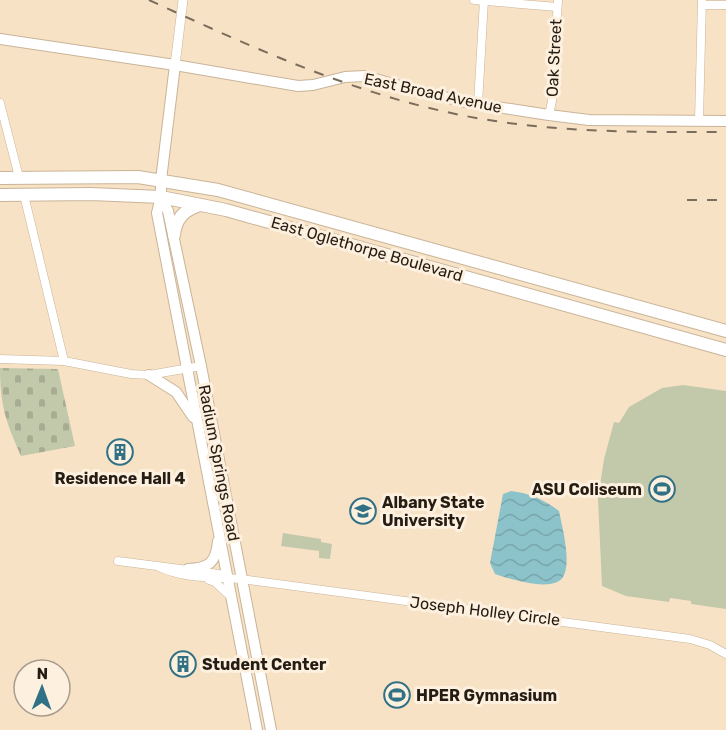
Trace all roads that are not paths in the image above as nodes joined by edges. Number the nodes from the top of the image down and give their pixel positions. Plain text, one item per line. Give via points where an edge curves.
1 (183, 0) edge
2 (474, 0) edge
3 (484, 0) edge
4 (702, 2) edge
5 (558, 3) edge
6 (726, 5) edge
7 (0, 39) edge
8 (175, 65) junction
9 (0, 103) edge
10 (478, 104) junction
11 (549, 115) junction
12 (699, 120) junction
13 (726, 121) edge
14 (19, 177) junction
15 (0, 178) edge
16 (161, 180) junction
17 (0, 187) edge
18 (0, 195) edge
19 (24, 195) junction
20 (161, 197) junction
21 (202, 205) junction
22 (174, 235) junction
23 (726, 331) edge
24 (726, 350) edge
25 (0, 359) edge
26 (64, 361) junction
27 (201, 366) junction
28 (187, 369) junction
29 (149, 375) junction
30 (197, 422) junction
31 (219, 532) junction
32 (118, 561) dead end
33 (159, 567) junction
34 (188, 569) junction
35 (228, 577) junction
36 (202, 578) junction
37 (241, 579) junction
38 (233, 600) junction
39 (726, 654) edge
40 (257, 730) edge
41 (271, 730) edge

1 - 8 street
2 - 3 street
3 - 5 street
3 - 10 street
4 - 6 street
4 - 12 street
5 - 11 street, Oak Street
7 - 8 main road, East Broad Avenue
8 - 10 main road, East Broad Avenue via 298,86 365,76
8 - 16 main road, Radium Springs Road
9 - 14 street
10 - 11 main road, East Broad Avenue
11 - 12 main road, East Broad Avenue via 590,120
12 - 13 main road, East Broad Avenue
14 - 15 main road, East Oglethorpe Boulevard
14 - 16 main road, East Oglethorpe Boulevard via 116,176
14 - 17 main road via 9,186
16 - 20 main road, Radium Springs Road
16 - 23 main road, East Oglethorpe Boulevard via 239,195
18 - 19 main road, East Oglethorpe Boulevard
19 - 20 main road, East Oglethorpe Boulevard
19 - 26 street
20 - 21 main road, East Oglethorpe Boulevard
20 - 22 main road, Radium Springs Road
20 - 28 main road, Radium Springs Road via 156,213
21 - 22 main road via 182,214
21 - 24 main road, East Oglethorpe Boulevard
22 - 27 main road, Radium Springs Road
25 - 26 street
26 - 29 street
27 - 28 street
27 - 37 main road, Radium Springs Road
28 - 29 street
28 - 30 main road, Radium Springs Road
29 - 30 main road via 176,392
30 - 31 main road, Radium Springs Road
31 - 34 main road via 218,547 210,563 204,568
31 - 35 main road, Radium Springs Road
32 - 33 street
33 - 34 street
33 - 36 street
34 - 35 street
35 - 36 street
35 - 37 street, Joseph Holley Circle
35 - 38 main road, Radium Springs Road
36 - 38 street via 215,582
37 - 39 street, Joseph Holley Circle via 690,639
37 - 41 main road, Radium Springs Road
38 - 40 main road, Radium Springs Road

